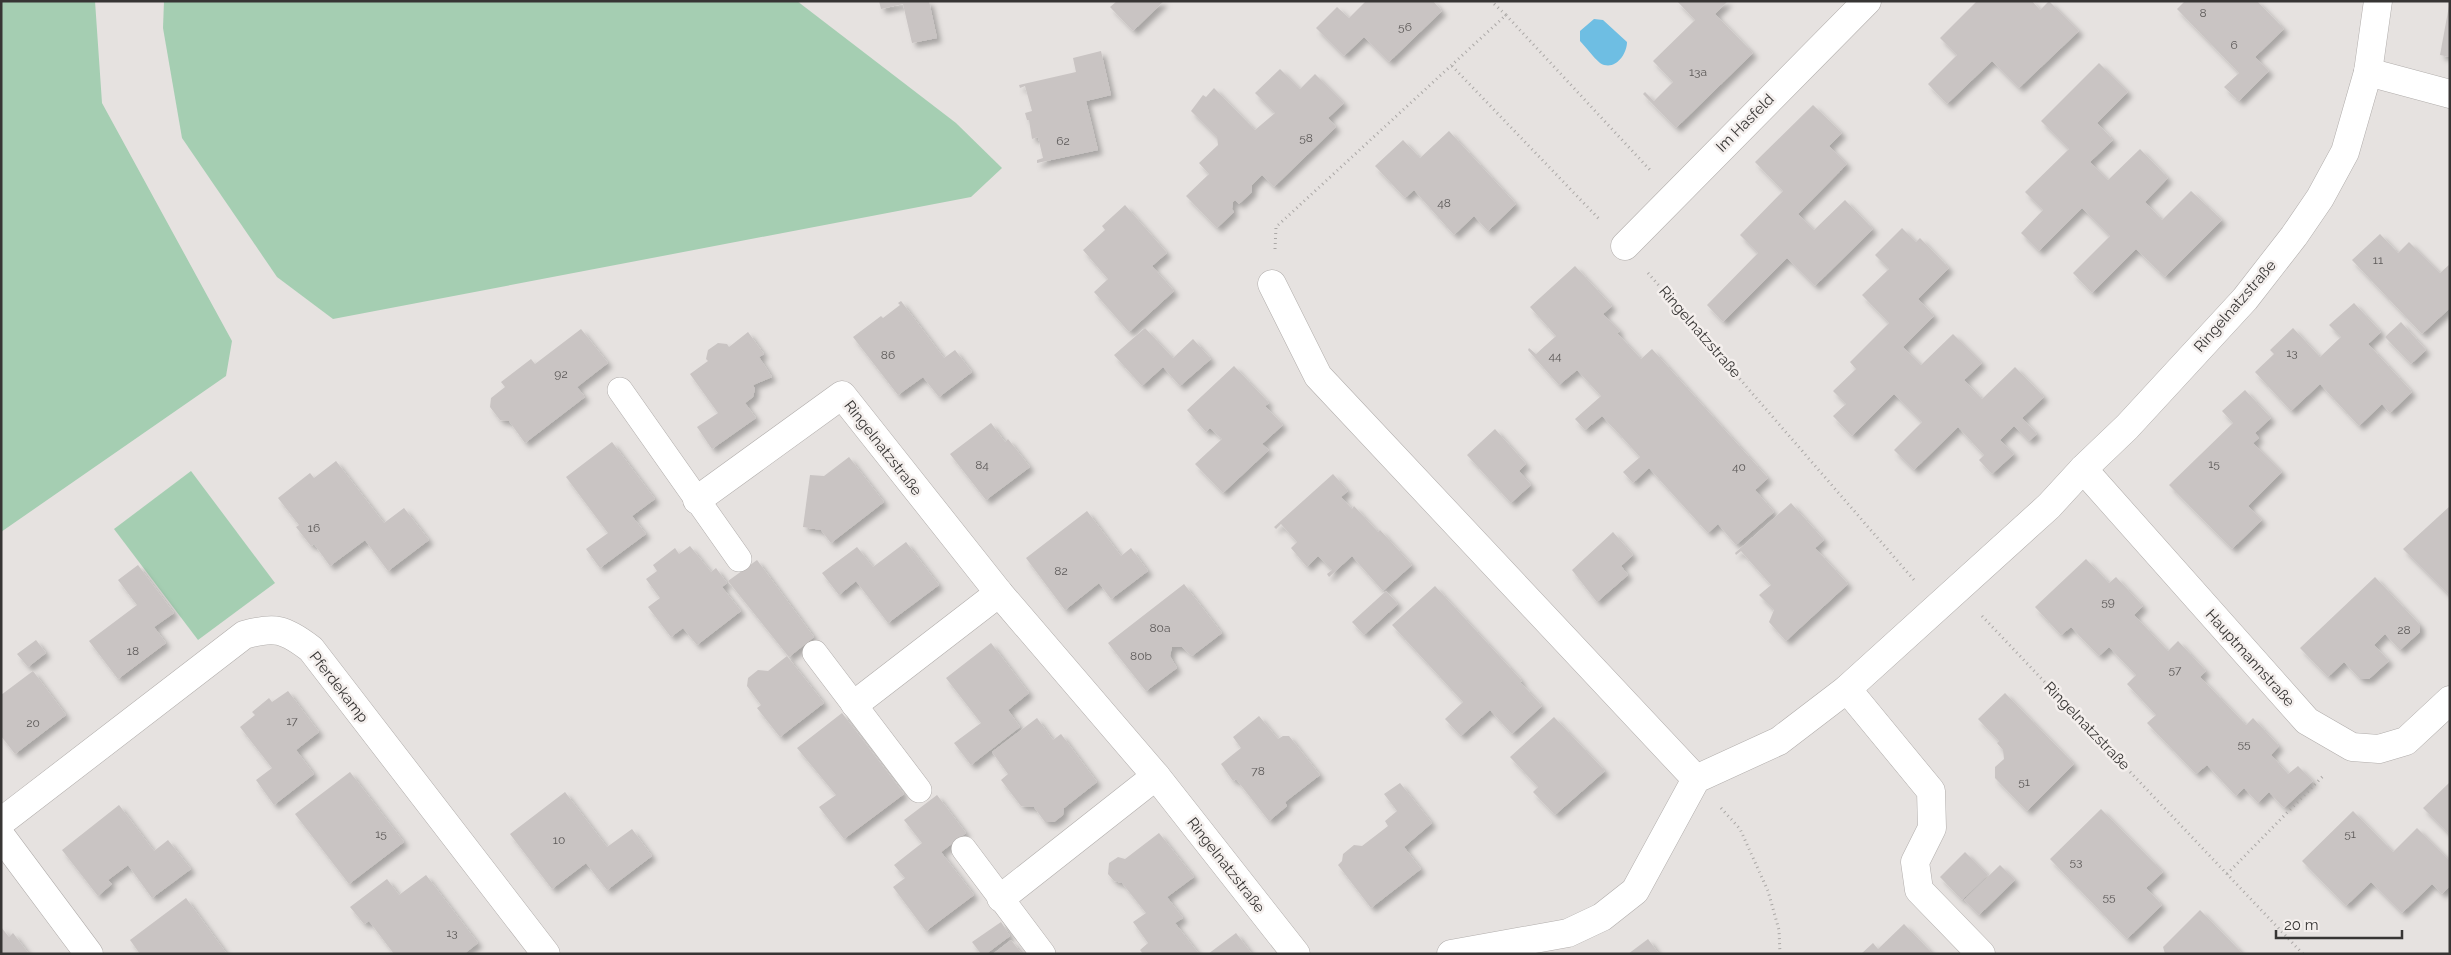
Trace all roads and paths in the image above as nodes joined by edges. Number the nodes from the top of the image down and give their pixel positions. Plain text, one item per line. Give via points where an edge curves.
1 (1492, 1) edge
2 (1867, 1) edge
3 (2378, 1) edge
4 (1506, 15) junction
5 (1452, 66) junction
6 (2368, 72) junction
7 (2450, 94) edge
8 (1673, 196) junction
9 (1625, 246) junction
10 (1272, 284) joint
11 (620, 390) dead end
12 (2083, 469) junction
13 (697, 500) junction
14 (740, 559) dead end
15 (999, 593) junction
16 (1938, 607) junction
17 (1981, 615) dead end
18 (815, 653) dead end
19 (1847, 689) junction
20 (2450, 700) edge
21 (855, 704) junction
22 (2352, 747) junction
23 (1156, 776) junction
24 (1696, 779) junction
25 (919, 790) dead end
26 (1, 822) edge
27 (1, 836) edge
28 (964, 849) dead end
29 (2227, 874) junction
30 (1001, 898) junction
31 (89, 954) edge
32 (546, 954) edge
33 (1043, 954) edge
34 (1296, 954) edge
35 (1451, 954) edge
36 (1780, 954) edge
37 (1981, 954) edge
38 (2303, 954) edge

1 - 4 path
2 - 8 street, Im Hasfeld
3 - 6 street, Ringelnatzstraße
4 - 5 path
4 - 8 path
5 - 9 path, Ringelnatzstraße
5 - 10 path via 1276,227
6 - 7 street
6 - 12 street, Ringelnatzstraße via 2345,152 2320,198 2294,236 2232,313 2127,427
8 - 9 street, Im Hasfeld
9 - 16 path, Ringelnatzstraße
10 - 24 street via 1318,376
11 - 13 lane
12 - 16 street, Ringelnatzstraße via 2049,506
12 - 22 street, Hauptmannstraße via 2307,721
13 - 14 lane
13 - 15 street, Ringelnatzstraße via 842,395
15 - 21 street
15 - 23 street, Ringelnatzstraße
16 - 19 street, Ringelnatzstraße
17 - 29 path, Ringelnatzstraße
18 - 21 lane
19 - 24 street, Ringelnatzstraße via 1779,741
19 - 37 street via 1931,791 1932,828 1915,862 1919,890
20 - 22 street, Hauptmannstraße via 2406,741 2380,749
21 - 25 lane
22 - 29 path
23 - 30 street
23 - 34 street, Ringelnatzstraße
24 - 35 street via 1635,891 1602,917 1568,933
24 - 36 path via 1740,829 1768,891 1779,930
26 - 32 street, Pferdekamp via 244,635 278,629 294,636 310,649
27 - 31 street
28 - 30 lane
29 - 38 path, Ringelnatzstraße
30 - 33 lane

